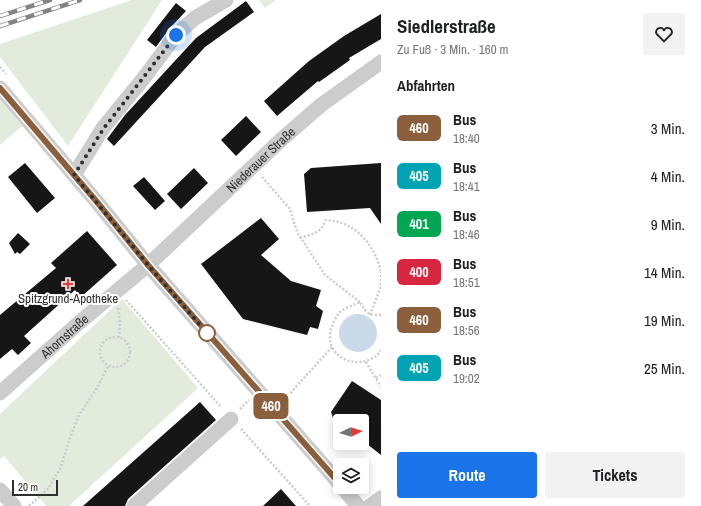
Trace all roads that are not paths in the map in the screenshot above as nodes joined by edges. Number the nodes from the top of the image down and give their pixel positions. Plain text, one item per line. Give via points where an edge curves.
1 (226, 0) edge
2 (381, 62) edge
3 (0, 88) edge
4 (74, 175) junction
5 (148, 265) junction
6 (0, 393) edge
7 (231, 418) road end
8 (333, 476) edge
9 (0, 490) edge
10 (348, 494) edge
11 (381, 498) edge
12 (14, 506) edge
13 (134, 506) edge
14 (358, 506) edge
15 (370, 506) edge

1 - 4 street via 195,18 176,35 104,128
2 - 5 street, Niederauer Straße via 321,105
3 - 4 street
4 - 5 street
5 - 6 street, Ahornstraße
5 - 8 street
7 - 13 street
9 - 12 street
10 - 14 street
11 - 15 street

